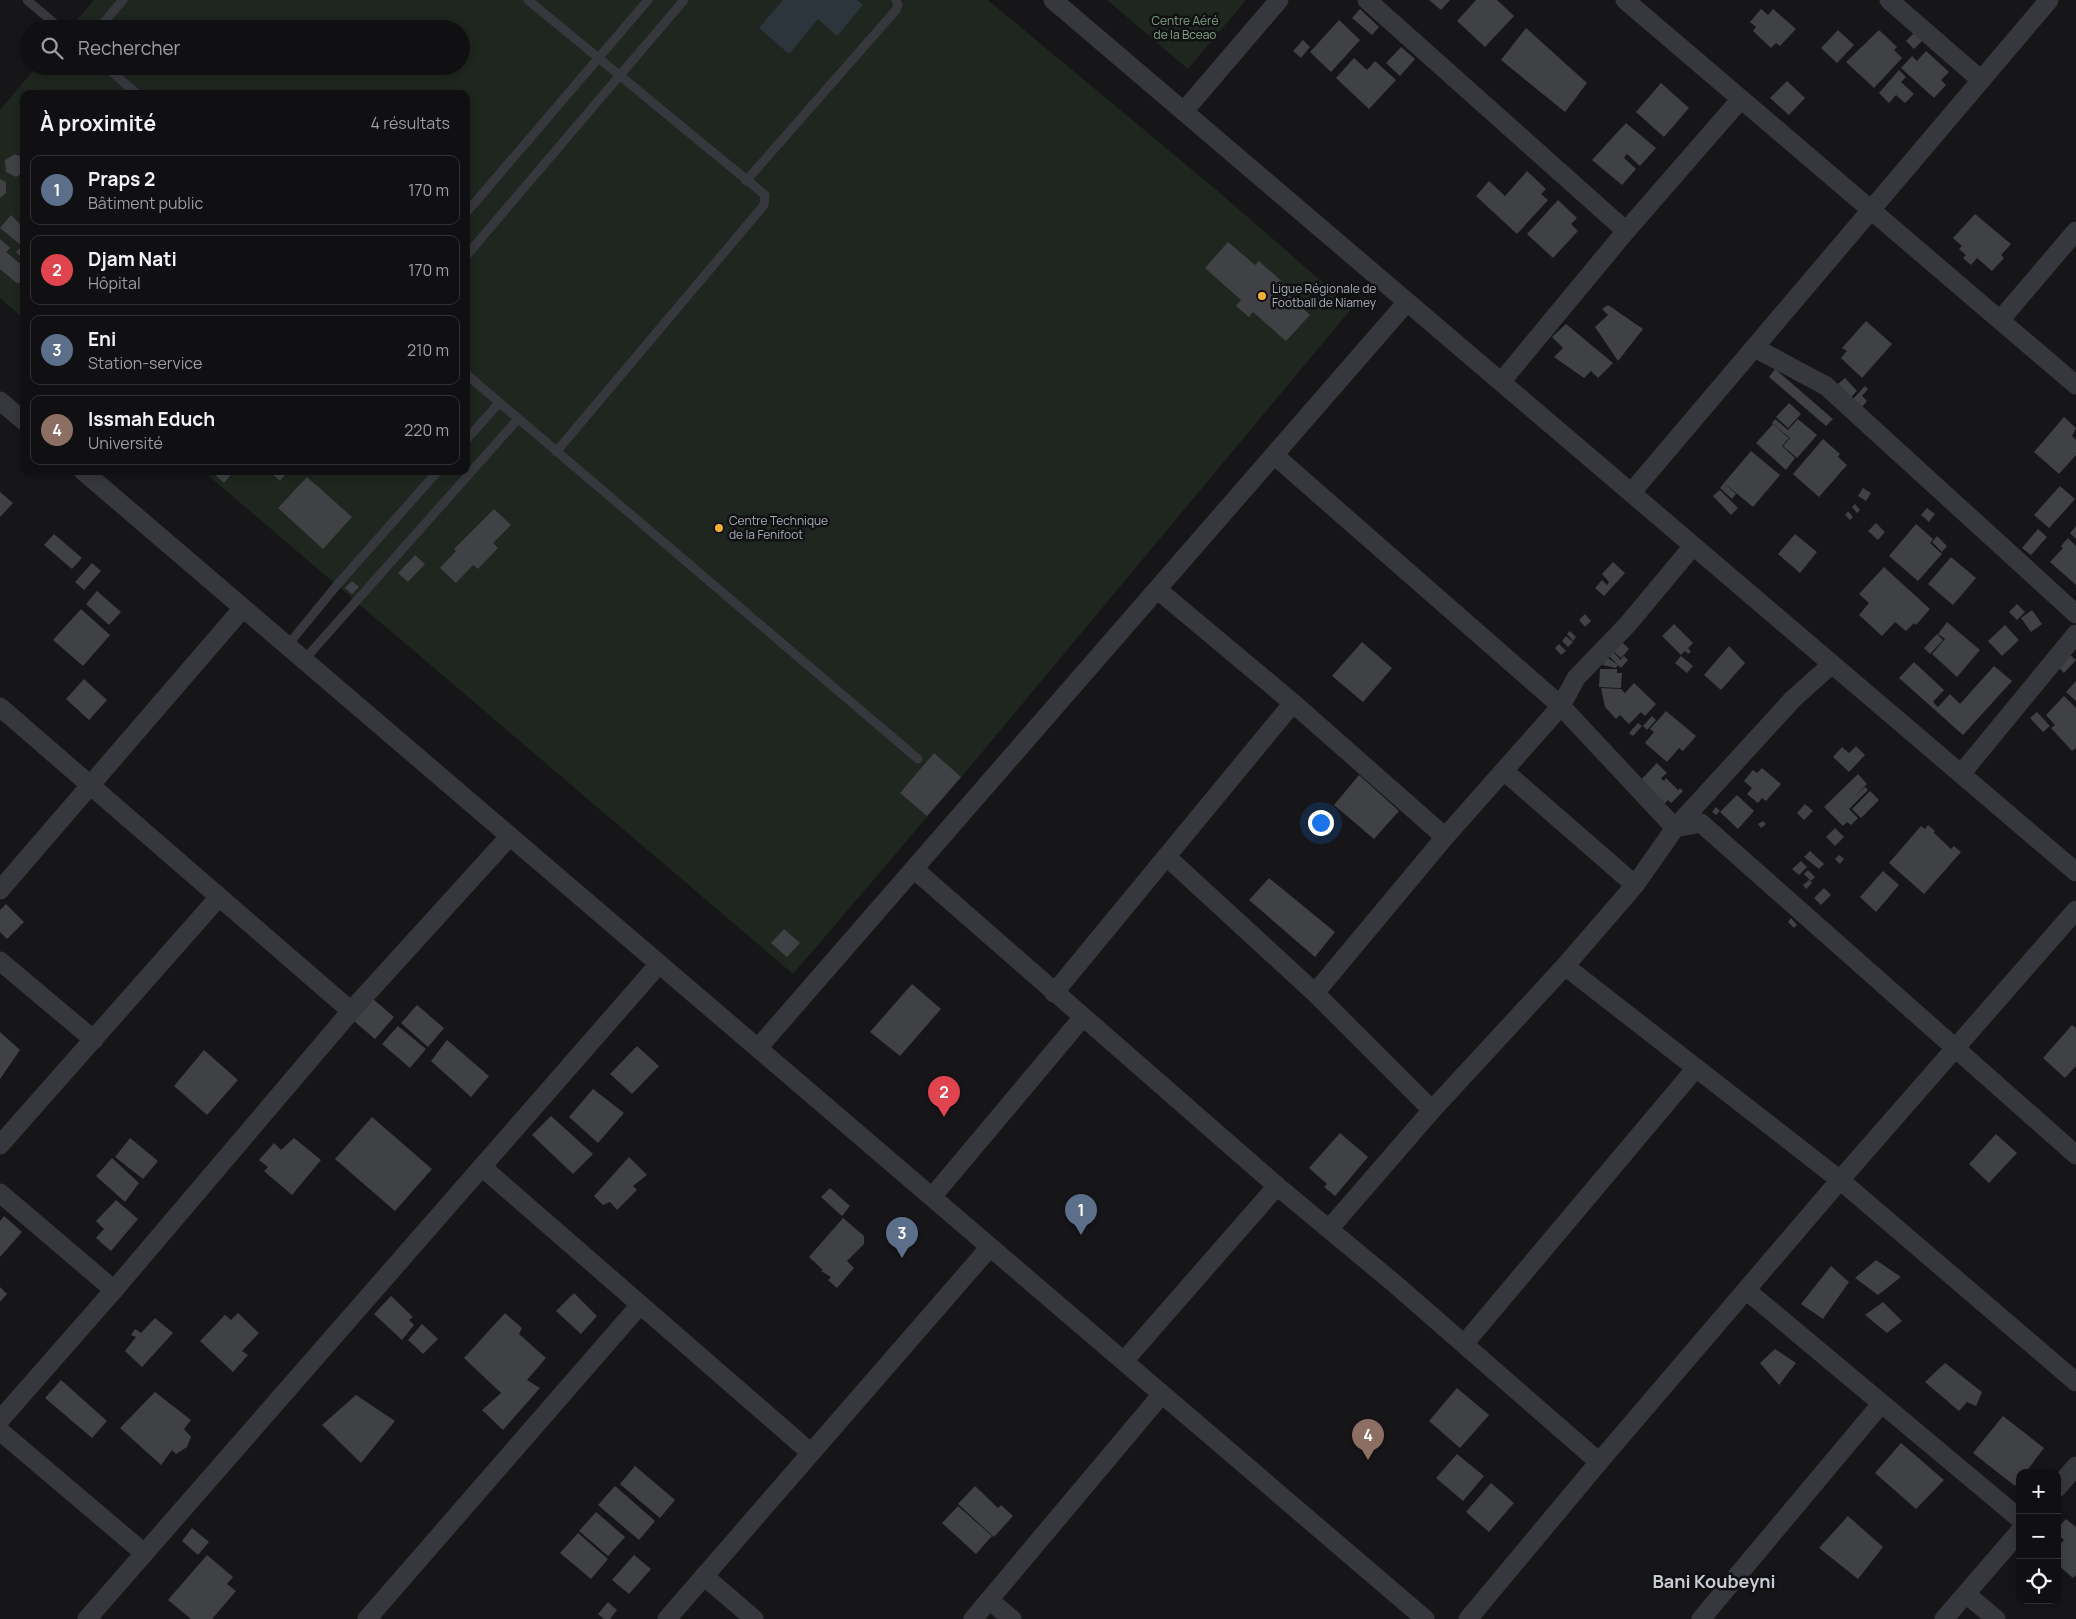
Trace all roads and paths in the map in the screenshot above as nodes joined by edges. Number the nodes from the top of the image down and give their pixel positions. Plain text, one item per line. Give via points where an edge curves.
1 (27, 0) edge
2 (123, 0) edge
3 (528, 0) edge
4 (648, 0) edge
5 (684, 0) edge
6 (896, 0) edge
7 (1053, 0) edge
8 (1279, 0) edge
9 (1367, 0) edge
10 (1625, 0) edge
11 (1889, 0) edge
12 (2049, 0) edge
13 (50, 20) edge
14 (106, 20) edge
15 (598, 59) junction
16 (115, 75) edge
17 (619, 76) junction
18 (1982, 80) junction
19 (132, 90) edge
20 (1740, 100) junction
21 (1184, 111) junction
22 (746, 181) junction
23 (470, 208) edge
24 (1871, 210) junction
25 (1626, 231) junction
26 (2076, 231) edge
27 (470, 251) edge
28 (1407, 302) junction
29 (2001, 319) junction
30 (1755, 348) junction
31 (470, 377) edge
32 (1501, 382) junction
33 (2076, 385) edge
34 (0, 401) edge
35 (499, 402) junction
36 (20, 418) edge
37 (518, 419) junction
38 (470, 435) edge
39 (556, 452) junction
40 (1274, 455) junction
41 (470, 473) edge
42 (88, 475) edge
43 (434, 475) edge
44 (468, 475) edge
45 (1631, 493) junction
46 (1693, 546) junction
47 (1158, 590) junction
48 (243, 608) junction
49 (2076, 614) edge
50 (2076, 634) edge
51 (287, 646) junction
52 (304, 660) junction
53 (1832, 664) junction
54 (1293, 703) junction
55 (1561, 706) junction
56 (0, 707) edge
57 (918, 759) dead end
58 (1504, 770) junction
59 (1961, 774) junction
60 (90, 786) junction
61 (1675, 828) junction
62 (510, 836) junction
63 (1445, 837) junction
64 (1167, 857) junction
65 (914, 870) junction
66 (2076, 872) edge
67 (1635, 885) junction
68 (0, 890) edge
69 (220, 897) junction
70 (2076, 910) edge
71 (0, 960) edge
72 (659, 964) junction
73 (1565, 966) junction
74 (1054, 993) junction
75 (1315, 993) junction
76 (351, 1011) junction
77 (1083, 1017) junction
78 (94, 1040) junction
79 (758, 1048) junction
80 (1955, 1049) junction
81 (1696, 1068) junction
82 (1432, 1110) junction
83 (0, 1145) edge
84 (2076, 1155) edge
85 (482, 1167) junction
86 (1840, 1180) junction
87 (1277, 1186) junction
88 (0, 1193) edge
89 (932, 1197) junction
90 (1329, 1229) junction
91 (990, 1247) junction
92 (114, 1290) junction
93 (1746, 1290) junction
94 (640, 1305) junction
95 (1464, 1344) junction
96 (1124, 1361) junction
97 (2076, 1382) edge
98 (1162, 1394) junction
99 (1881, 1404) junction
100 (0, 1420) edge
101 (0, 1431) edge
102 (811, 1453) junction
103 (1599, 1462) junction
104 (2076, 1466) edge
105 (2061, 1483) edge
106 (2016, 1516) edge
107 (2016, 1537) edge
108 (144, 1554) junction
109 (704, 1576) junction
110 (1966, 1594) junction
111 (989, 1600) junction
112 (87, 1619) edge
113 (367, 1619) edge
114 (667, 1619) edge
115 (754, 1619) edge
116 (973, 1619) edge
117 (1012, 1619) edge
118 (1426, 1619) edge
119 (1468, 1619) edge
120 (1701, 1619) edge
121 (1944, 1619) edge
122 (1996, 1619) edge

1 - 13 lane
2 - 14 lane
3 - 15 lane
4 - 15 lane
5 - 17 lane
6 - 22 lane via 896,10
7 - 21 street
8 - 21 street
9 - 25 street
10 - 20 street
11 - 18 street
12 - 18 street
15 - 17 lane
15 - 23 lane
16 - 19 lane
17 - 22 lane
17 - 27 lane
18 - 24 street
20 - 24 street
20 - 25 street
21 - 28 street
22 - 39 lane via 765,195 764,205
24 - 29 street
24 - 30 street
25 - 32 street
26 - 29 street
28 - 32 street
28 - 40 street
29 - 33 street
30 - 45 street
30 - 49 street via 1826,386
31 - 35 lane
32 - 45 street
34 - 36 street
35 - 37 lane
35 - 38 lane
37 - 39 lane
37 - 41 lane
39 - 57 lane
40 - 47 street
40 - 55 street
42 - 48 street
43 - 51 lane
44 - 52 lane
45 - 46 street
46 - 53 street
46 - 55 street via 1628,624 1576,678
47 - 54 street
47 - 65 street
48 - 51 street
48 - 60 street
50 - 59 street
51 - 52 street
52 - 62 street
53 - 59 street
53 - 61 street via 1792,699
54 - 63 street
54 - 64 street
55 - 58 street
55 - 61 street
56 - 60 street
58 - 63 street
58 - 67 street
59 - 66 street
60 - 68 street
60 - 69 street
61 - 67 street
61 - 80 street via 1702,823
62 - 72 street
62 - 76 street
63 - 75 street
64 - 74 street
64 - 75 street
65 - 74 street
65 - 79 street
67 - 73 street
69 - 76 street
69 - 78 street
70 - 80 street
71 - 78 street
72 - 79 street
72 - 85 street
73 - 81 street
73 - 82 street
74 - 77 street
75 - 82 street
76 - 92 street
77 - 87 street
77 - 89 street
78 - 83 street
79 - 89 street
80 - 84 street
80 - 86 street
81 - 86 street
81 - 95 street
82 - 90 street
85 - 94 street
85 - 108 street
86 - 93 street
86 - 97 street
87 - 90 street
87 - 96 street
88 - 92 street
89 - 91 street
90 - 95 street
91 - 96 street
91 - 102 street
92 - 100 street
93 - 99 street
93 - 103 street
94 - 102 street
94 - 113 street
95 - 103 street
96 - 98 street
98 - 111 street
98 - 118 street
99 - 106 street
99 - 120 street
101 - 108 street
102 - 109 street
103 - 119 street
104 - 105 street
107 - 110 street
108 - 112 street
109 - 114 street
109 - 115 street
110 - 121 street
110 - 122 street
111 - 116 street
111 - 117 street

